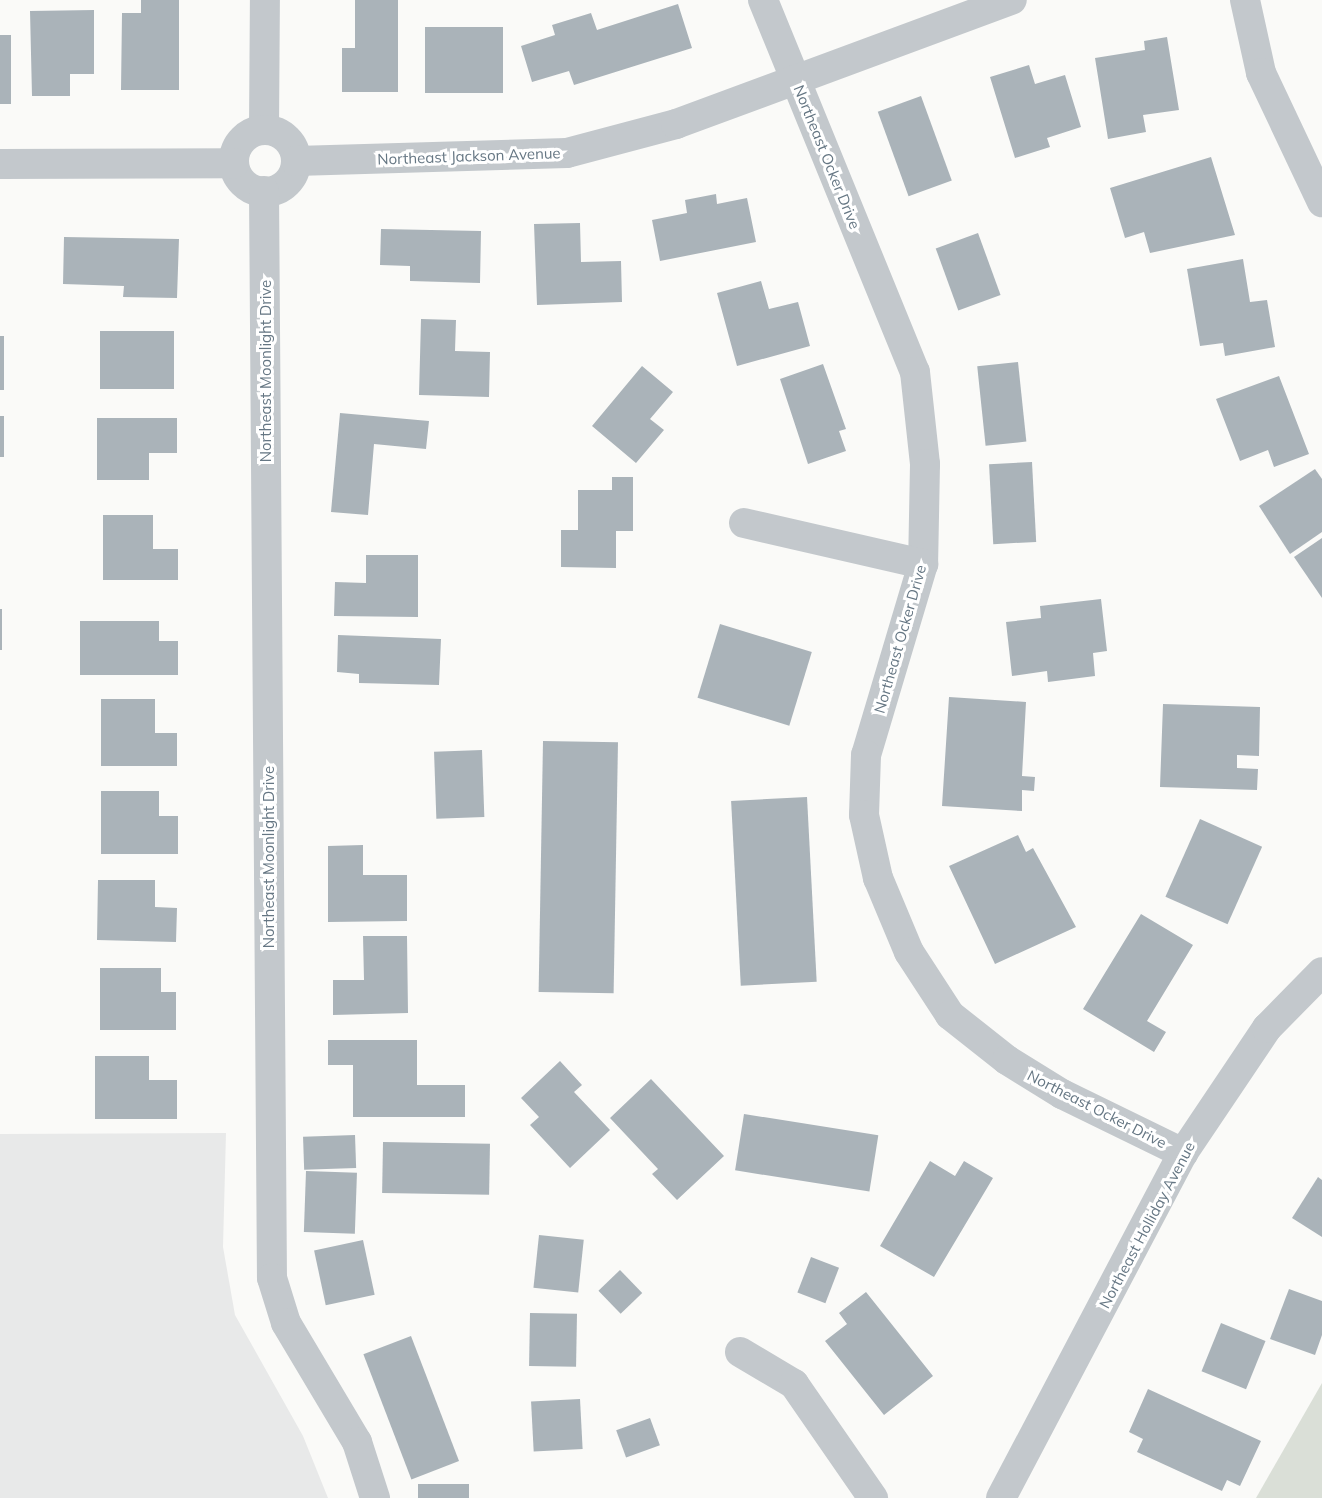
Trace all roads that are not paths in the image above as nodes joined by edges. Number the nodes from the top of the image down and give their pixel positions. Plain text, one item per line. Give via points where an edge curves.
1 (265, 0) edge
2 (763, 0) edge
3 (1012, 0) edge
4 (1245, 0) edge
5 (794, 76) junction
6 (264, 130) junction
7 (296, 161) junction
8 (234, 163) junction
9 (0, 164) edge
10 (264, 191) junction
11 (1322, 202) edge
12 (744, 523) dead end
13 (924, 564) junction
14 (1322, 972) edge
15 (1183, 1153) junction
16 (740, 1352) dead end
17 (375, 1498) edge
18 (873, 1498) edge
19 (1001, 1498) edge

1 - 6 street
2 - 5 street, Northeast Ocker Drive
3 - 5 street, Northeast Jackson Avenue
4 - 11 street via 1261,73
5 - 7 street, Northeast Jackson Avenue via 676,124 567,153
5 - 13 street, Northeast Ocker Drive via 915,372 925,464
6 - 7 street via 283,135
6 - 8 street via 246,136
7 - 10 street via 283,186
8 - 9 street
8 - 10 street via 247,186
10 - 17 street, Northeast Moonlight Drive via 272,1278 286,1323 357,1443
12 - 13 street
13 - 15 street, Northeast Ocker Drive via 866,755 864,815 878,878 909,952 950,1015 1007,1060
14 - 15 street, Northeast Holliday Avenue via 1267,1028
15 - 19 street, Northeast Holliday Avenue
16 - 18 street via 794,1384

